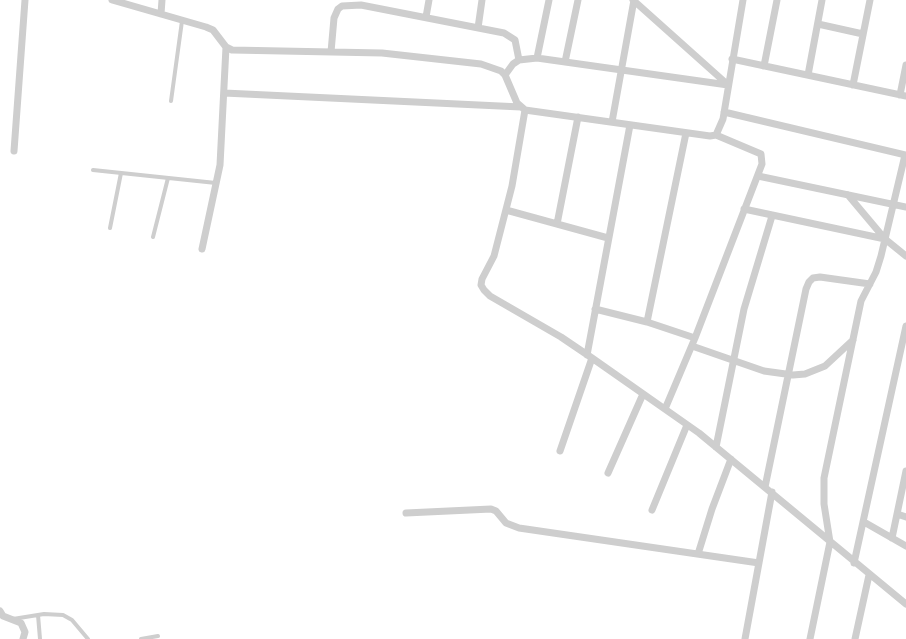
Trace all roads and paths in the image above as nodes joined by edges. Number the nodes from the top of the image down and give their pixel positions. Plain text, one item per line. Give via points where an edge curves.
1 (25, 0) edge
2 (112, 0) edge
3 (162, 0) edge
4 (384, 0) edge
5 (429, 0) edge
6 (482, 0) edge
7 (549, 0) edge
8 (578, 0) edge
9 (634, 0) edge
10 (743, 0) edge
11 (777, 0) edge
12 (822, 0) edge
13 (870, 0) edge
14 (355, 3) edge
15 (382, 9) junction
16 (161, 14) junction
17 (426, 17) junction
18 (182, 20) junction
19 (818, 24) junction
20 (478, 28) junction
21 (863, 34) junction
22 (226, 47) junction
23 (331, 51) junction
24 (537, 58) junction
25 (732, 59) junction
26 (519, 60) junction
27 (565, 62) junction
28 (906, 64) edge
29 (764, 66) junction
30 (621, 70) junction
31 (505, 75) junction
32 (808, 75) junction
33 (728, 85) junction
34 (853, 85) junction
35 (224, 93) junction
36 (903, 96) edge
37 (171, 101) dead end
38 (523, 109) junction
39 (724, 112) junction
40 (578, 117) junction
41 (612, 122) junction
42 (630, 125) junction
43 (686, 133) junction
44 (716, 135) junction
45 (14, 151) dead end
46 (905, 155) edge
47 (93, 170) dead end
48 (121, 173) junction
49 (758, 176) junction
50 (168, 178) junction
51 (217, 184) junction
52 (848, 195) junction
53 (893, 204) junction
54 (906, 207) edge
55 (744, 209) junction
56 (506, 210) junction
57 (772, 216) junction
58 (557, 224) junction
59 (110, 228) dead end
60 (153, 237) dead end
61 (608, 238) junction
62 (888, 241) junction
63 (906, 247) edge
64 (202, 249) dead end
65 (906, 256) edge
66 (870, 284) junction
67 (595, 309) junction
68 (647, 322) junction
69 (906, 326) edge
70 (695, 338) junction
71 (853, 340) junction
72 (692, 346) junction
73 (590, 356) junction
74 (733, 361) junction
75 (789, 374) junction
76 (643, 394) junction
77 (665, 409) junction
78 (687, 425) junction
79 (716, 447) junction
80 (560, 451) dead end
81 (731, 459) junction
82 (906, 471) edge
83 (608, 473) dead end
84 (765, 487) junction
85 (772, 492) junction
86 (652, 510) dead end
87 (406, 513) dead end
88 (897, 514) junction
89 (906, 517) edge
90 (864, 522) junction
91 (892, 538) junction
92 (830, 542) junction
93 (906, 546) edge
94 (698, 554) junction
95 (759, 562) junction
96 (854, 563) junction
97 (869, 575) junction
98 (906, 604) edge
99 (0, 611) edge
100 (38, 615) junction
101 (12, 619) junction
102 (158, 636) dead end
103 (23, 639) edge
104 (40, 639) edge
105 (88, 639) edge
106 (141, 639) edge
107 (744, 639) edge
108 (810, 639) edge
109 (855, 639) edge

1 - 45 street
2 - 16 street
3 - 16 street
4 - 15 street
5 - 17 street
6 - 20 street
7 - 24 street
8 - 27 street
9 - 30 street
9 - 33 street
10 - 25 street
11 - 29 street
12 - 19 street
13 - 21 street
14 - 15 street
14 - 23 street via 342,6 336,13
15 - 17 street
16 - 18 street
17 - 20 street
18 - 22 street via 213,30
18 - 37 lane
19 - 21 street
19 - 32 street
20 - 26 street via 511,36
21 - 34 street
22 - 23 street via 238,51
22 - 35 street
23 - 31 street via 481,64
24 - 26 street
24 - 27 street
25 - 29 street
25 - 33 street
26 - 31 street
27 - 30 street
28 - 36 street
29 - 32 street
30 - 33 street
30 - 41 street
31 - 38 street
32 - 34 street
33 - 39 street
34 - 36 street
35 - 38 street
35 - 51 street
38 - 40 street
38 - 56 street
39 - 44 street
39 - 46 street
40 - 41 street
40 - 58 street
41 - 42 street
42 - 43 street
42 - 61 street
43 - 44 street
43 - 68 street
44 - 49 street via 761,154
46 - 53 street
47 - 48 lane
48 - 50 lane
48 - 59 lane
49 - 52 street
49 - 55 street
50 - 51 lane
50 - 60 lane
51 - 64 street
52 - 53 street
52 - 62 street
53 - 54 street
53 - 62 street
55 - 57 street
55 - 70 street
56 - 58 street
56 - 73 street via 494,256 481,285 490,297
57 - 62 street
57 - 74 street
58 - 61 street
61 - 67 street
62 - 63 street
62 - 65 street
62 - 66 street
66 - 71 street via 861,301
66 - 75 street via 820,277 809,282
67 - 68 street
67 - 73 street
68 - 70 street
69 - 90 street
70 - 72 street
71 - 75 street via 825,366 805,374
71 - 92 street via 824,478
72 - 74 street
72 - 77 street
73 - 76 street
73 - 80 street
74 - 75 street via 764,372
74 - 79 street
75 - 84 street
76 - 77 street
76 - 83 street
77 - 78 street
78 - 79 street
78 - 86 street
79 - 81 street
81 - 84 street
81 - 94 street
82 - 88 street
84 - 85 street
85 - 92 street
85 - 95 street
87 - 94 street via 491,509 506,523 519,528
88 - 89 street
88 - 91 street
90 - 91 street
90 - 96 street
91 - 93 street
92 - 96 street
92 - 108 street
94 - 95 street
95 - 107 street
96 - 97 street
97 - 98 street
97 - 109 street
99 - 101 street
100 - 101 lane
100 - 104 lane
100 - 105 lane via 68,617
101 - 103 street via 24,628
102 - 106 lane

